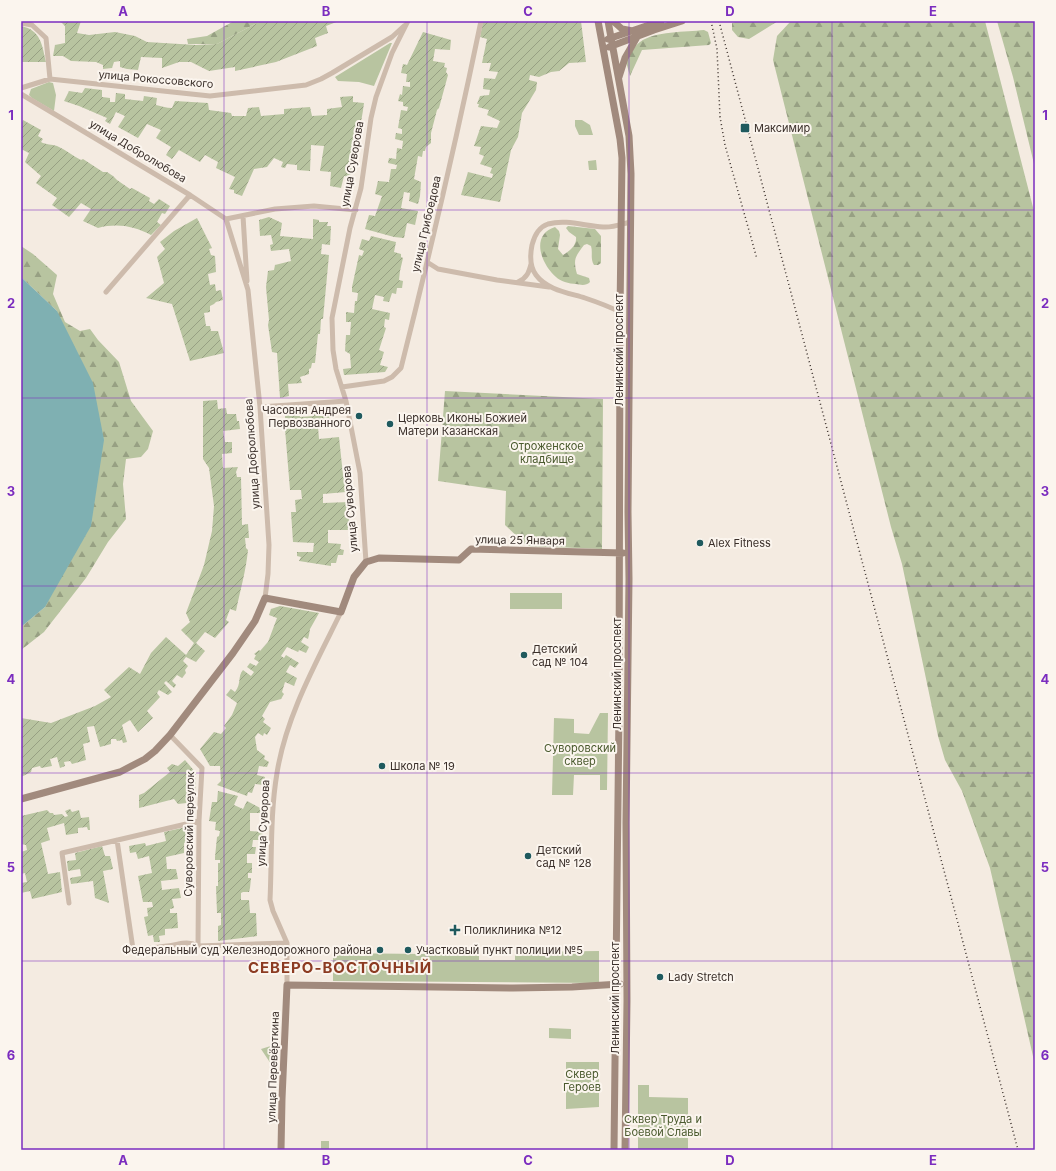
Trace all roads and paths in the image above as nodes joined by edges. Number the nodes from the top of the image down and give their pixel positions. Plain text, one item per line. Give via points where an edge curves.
1 (408, 21) edge
2 (481, 21) edge
3 (598, 21) edge
4 (608, 21) edge
5 (613, 21) edge
6 (661, 21) edge
7 (682, 21) edge
8 (21, 23) edge
9 (635, 34) junction
10 (611, 39) junction
11 (602, 41) junction
12 (613, 46) junction
13 (603, 48) junction
14 (50, 79) junction
15 (619, 84) junction
16 (21, 88) edge
17 (21, 94) edge
18 (190, 195) junction
19 (356, 210) junction
20 (243, 216) junction
21 (226, 219) junction
22 (630, 222) junction
23 (620, 225) junction
24 (427, 262) junction
25 (531, 262) junction
26 (517, 283) junction
27 (551, 287) junction
28 (248, 290) junction
29 (106, 292) dead end
30 (620, 312) junction
31 (630, 331) junction
32 (342, 387) junction
33 (346, 401) junction
34 (260, 407) junction
35 (620, 553) junction
36 (629, 554) junction
37 (366, 562) junction
38 (264, 598) junction
39 (341, 612) junction
40 (170, 735) junction
41 (21, 799) edge
42 (199, 821) junction
43 (117, 840) junction
44 (69, 902) dead end
45 (287, 943) junction
46 (198, 946) junction
47 (626, 982) junction
48 (287, 985) junction
49 (616, 985) junction
50 (281, 1150) edge
51 (614, 1150) edge
52 (625, 1150) edge

1 - 14 street, улица Рокоссовского via 392,37 321,80 306,85 210,96
1 - 19 street, улица Суворова via 392,53 376,97
2 - 24 street, улица Грибоедова
3 - 11 main road, Ленинский проспект
4 - 10 main road, Ленинский проспект
5 - 9 main road via 622,29
6 - 9 main road
7 - 9 main road
8 - 14 street via 32,25 46,38
9 - 10 main road
9 - 12 main road
9 - 15 main road via 623,63
10 - 11 main road
10 - 12 main road, Ленинский проспект
11 - 13 main road, Ленинский проспект
12 - 13 main road
12 - 15 main road, Ленинский проспект
13 - 23 main road, Ленинский проспект via 622,158
14 - 16 street
15 - 22 main road, Ленинский проспект via 629,136
17 - 18 street, улица Добролюбова
18 - 21 street, улица Добролюбова
18 - 29 street
19 - 20 street via 314,206 275,209
19 - 32 street, улица Суворова via 332,318 333,350
20 - 21 street
20 - 28 street
21 - 28 street, улица Добролюбова
22 - 23 street
22 - 31 main road, Ленинский проспект
23 - 25 street via 546,225 535,236
23 - 30 main road, Ленинский проспект
24 - 26 street via 438,269
24 - 32 street, улица Грибоедова via 401,368 384,382
25 - 26 street via 526,277
25 - 27 street via 536,275
26 - 27 street
27 - 30 street
28 - 34 street, улица Добролюбова
30 - 31 main road via 626,312 626,325
30 - 35 main road, Ленинский проспект
31 - 36 main road, Ленинский проспект
32 - 33 street, улица Суворова
33 - 34 street
33 - 37 street, улица Суворова via 360,473
34 - 38 street, улица Добролюбова via 269,545
35 - 36 main road, улица 25 Января
35 - 37 main road, улица 25 Января via 471,549 459,560 379,558
35 - 49 main road, Ленинский проспект
36 - 47 main road, Ленинский проспект
37 - 39 main road, улица Суворова via 354,577
38 - 39 main road
38 - 40 main road, улица Добролюбова via 255,621
39 - 45 street, улица Суворова via 294,712 277,772 273,808 270,900
40 - 41 main road, улица Добролюбова via 156,751 120,772
40 - 42 street, Суворовский переулок via 202,768
42 - 43 street
42 - 46 street, Суворовский переулок
43 - 44 street via 62,853
43 - 46 street via 133,949 182,943
45 - 46 street
45 - 48 street, улица Суворова
47 - 49 main road
47 - 52 main road, Ленинский проспект
48 - 49 main road via 513,988
48 - 50 main road, улица Перевёрткина
49 - 51 main road, Ленинский проспект

